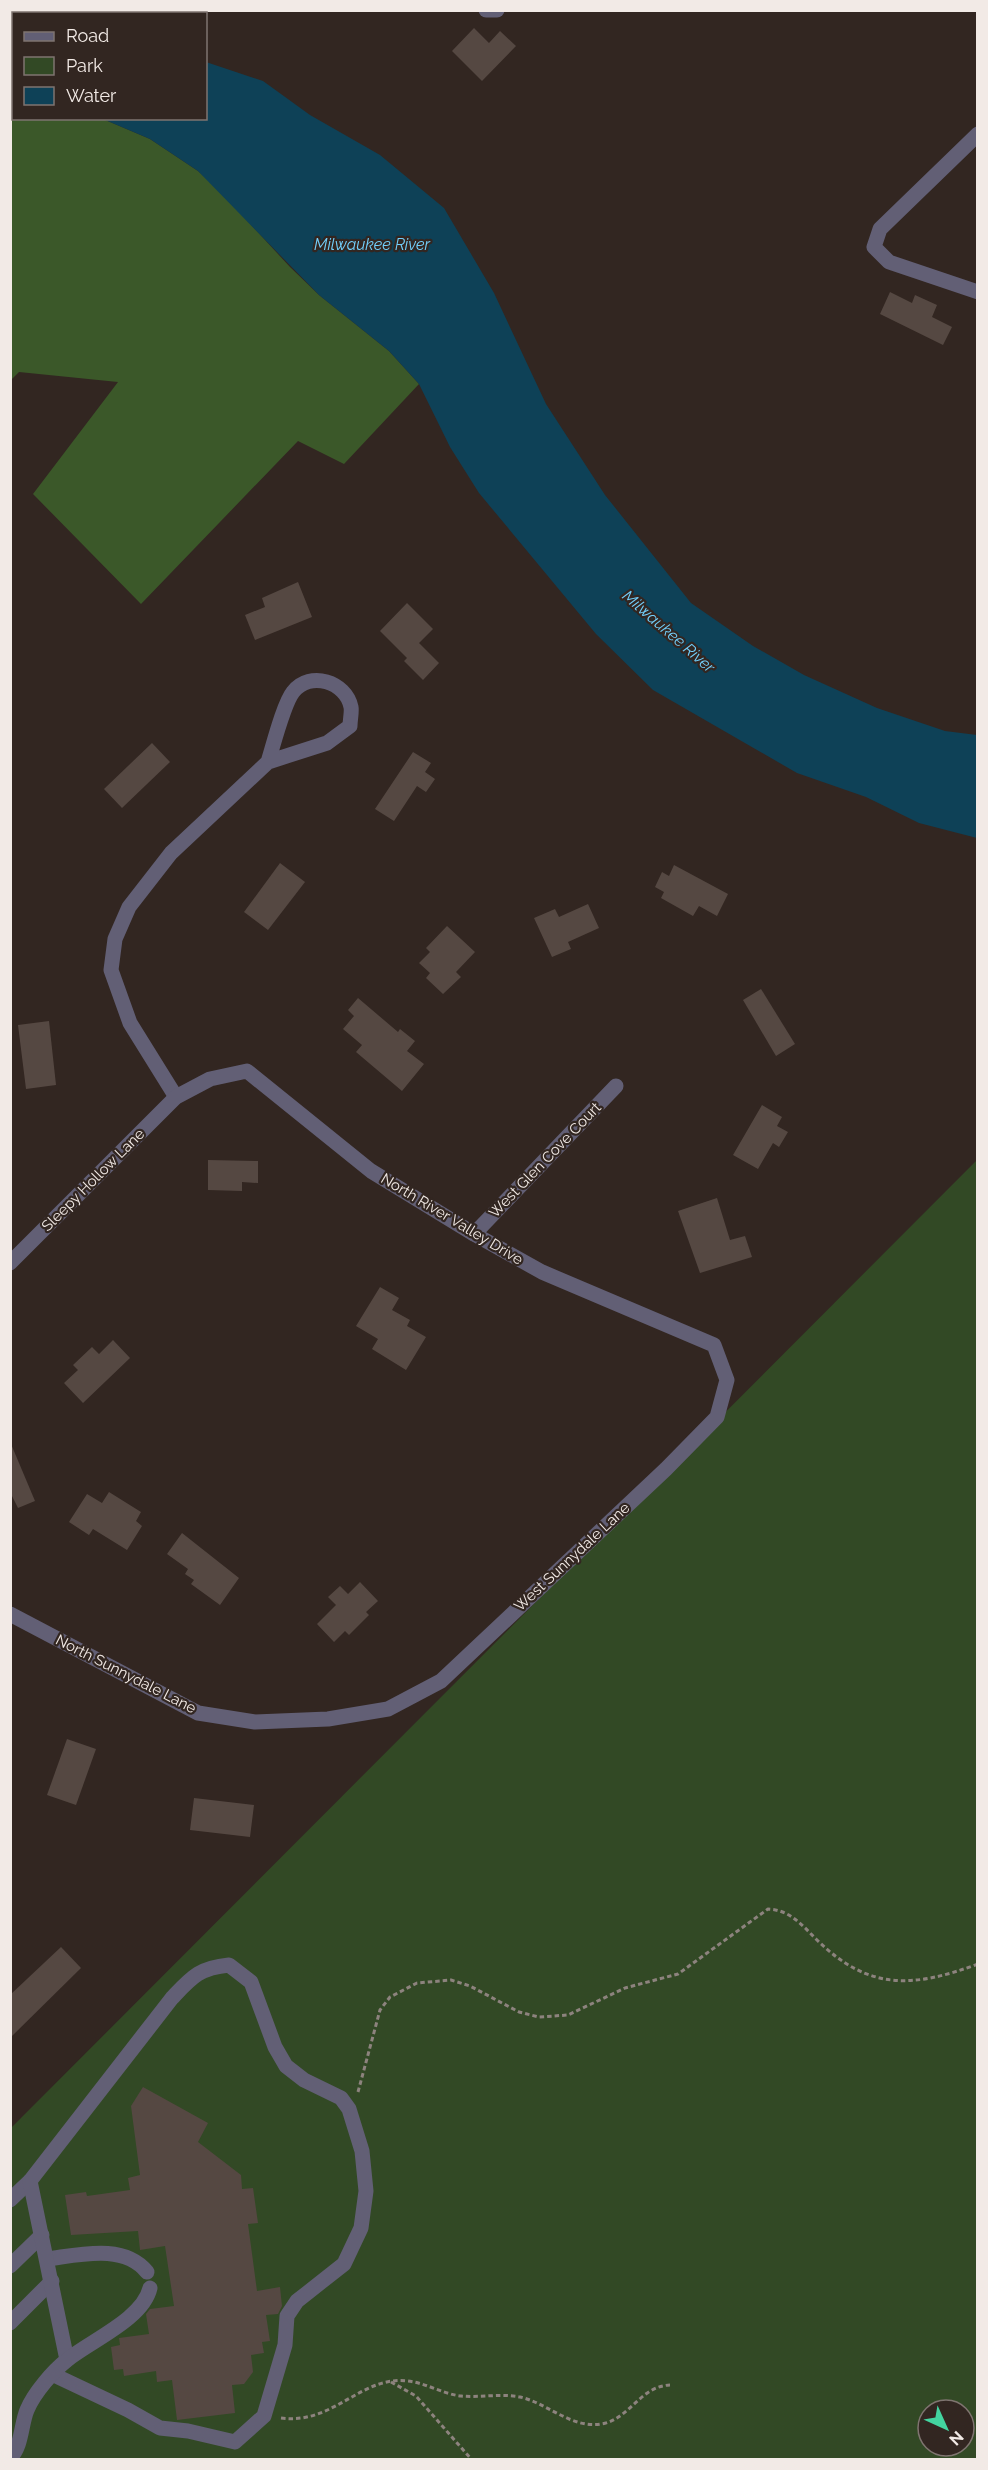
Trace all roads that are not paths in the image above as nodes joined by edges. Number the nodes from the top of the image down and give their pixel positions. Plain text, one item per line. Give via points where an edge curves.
1 (486, 10) edge
2 (497, 10) edge
3 (978, 134) edge
4 (978, 292) edge
5 (268, 762) junction
6 (616, 1086) dead end
7 (176, 1097) junction
8 (474, 1234) junction
9 (10, 1263) edge
10 (728, 1380) joint
11 (10, 1614) edge
12 (388, 1709) joint
13 (30, 2181) junction
14 (10, 2199) edge
15 (42, 2235) junction
16 (47, 2259) junction
17 (10, 2266) edge
18 (147, 2272) dead end
19 (52, 2281) junction
20 (150, 2288) dead end
21 (10, 2323) edge
22 (67, 2360) junction
23 (54, 2375) junction
24 (15, 2430) edge
25 (14, 2457) edge

1 - 2 street
3 - 4 street via 880,230 874,247 889,262
5 - 5 street via 327,743 350,726 351,706 336,686 319,679 305,681 292,692
5 - 7 street via 151,876 129,907 115,939 111,970 130,1023
6 - 8 street, West Glen Cove Court
7 - 8 street, North River Valley Drive via 210,1079 247,1071 371,1171
7 - 9 street, Sleepy Hollow Lane
8 - 10 street, North River Valley Drive via 542,1272 714,1345
10 - 12 street, West Sunnydale Lane via 717,1417 666,1469 441,1680
11 - 12 street, North Sunnydale Lane via 198,1713 255,1722 328,1719
13 - 14 street
13 - 15 street
13 - 23 street via 194,1974 229,1965 251,1982 286,2066 304,2080 341,2098 349,2109 363,2161 366,2191 361,2228 344,2264 297,2301 288,2316 285,2345 264,2416 235,2442 160,2428
15 - 16 street
15 - 17 street
16 - 18 street via 121,2254 134,2259
16 - 19 street
19 - 21 street
19 - 22 street
20 - 22 street via 141,2304 121,2323
22 - 23 street
23 - 24 street
24 - 25 street

